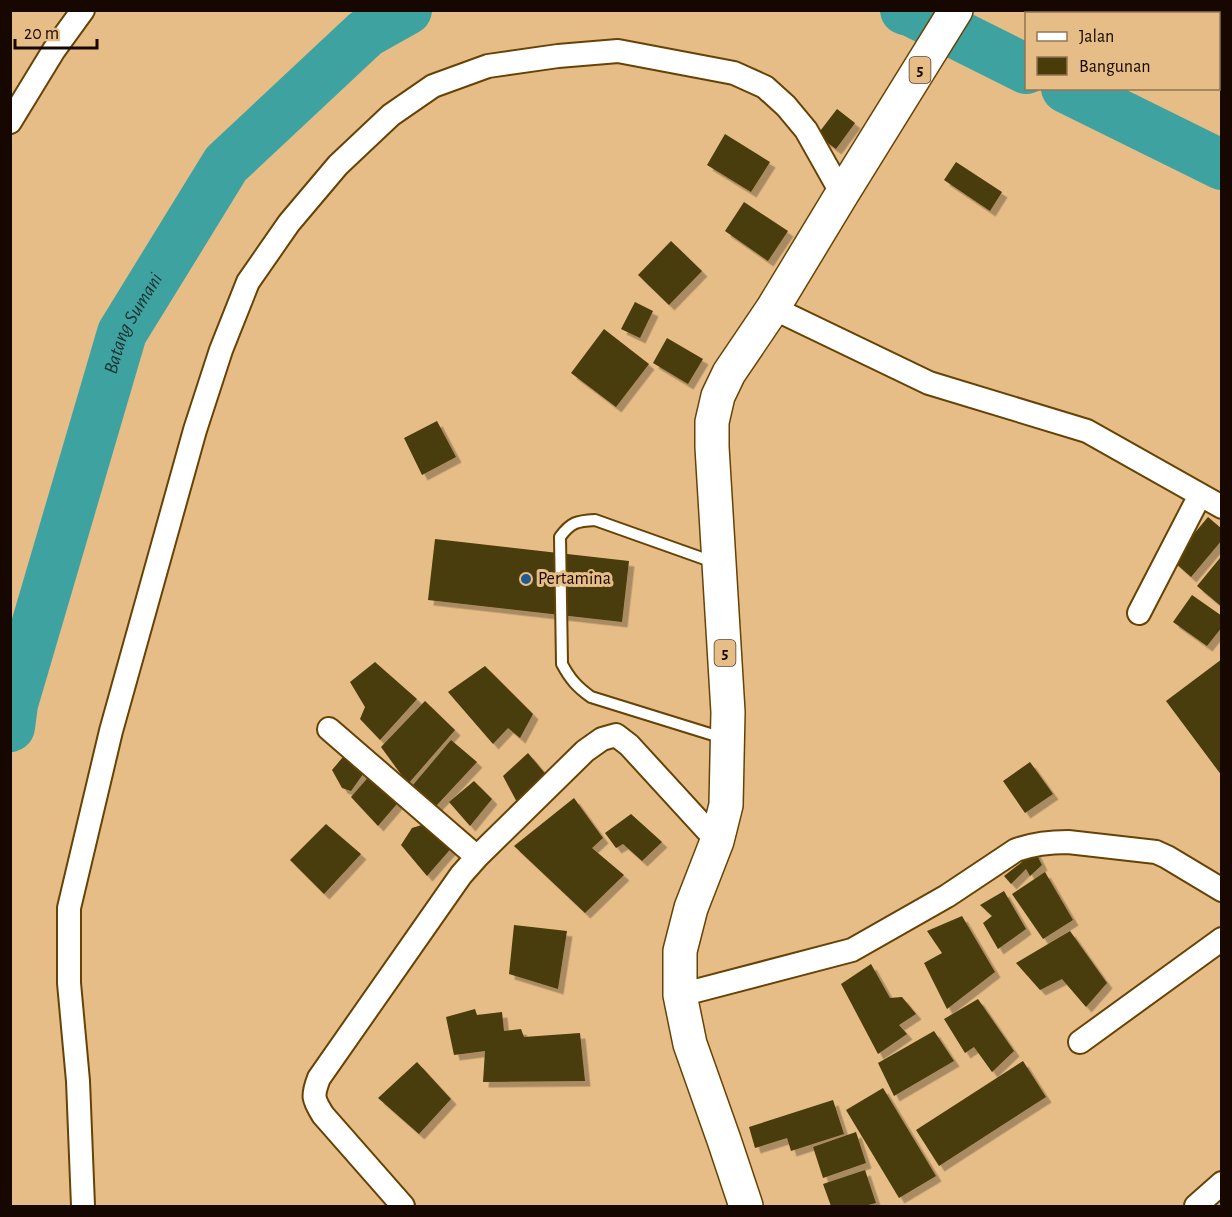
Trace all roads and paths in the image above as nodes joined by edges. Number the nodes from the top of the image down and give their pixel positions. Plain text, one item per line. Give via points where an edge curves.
1 (83, 10) edge
2 (956, 10) edge
3 (10, 122) edge
4 (842, 194) junction
5 (773, 308) junction
6 (1200, 495) junction
7 (1221, 507) edge
8 (720, 564) junction
9 (1138, 613) dead end
10 (329, 729) dead end
11 (729, 740) junction
12 (717, 841) junction
13 (477, 857) junction
14 (1221, 890) edge
15 (1221, 939) edge
16 (681, 995) junction
17 (1080, 1042) dead end
18 (1221, 1183) edge
19 (83, 1206) edge
20 (403, 1206) edge
21 (746, 1206) edge
22 (1196, 1206) edge

1 - 3 street
2 - 4 highway, 5
4 - 5 highway, 5
4 - 19 street via 806,130 765,87 734,73 618,51 488,66 433,86 391,115 338,165 289,223 248,282 195,430 111,731 69,908 69,982
5 - 6 street via 929,382 1087,431
5 - 8 highway, 5 via 729,373 712,422
6 - 7 street
6 - 9 street
8 - 11 highway, 5
8 - 11 lane via 596,520 579,520 560,537 562,664 570,679 591,697
10 - 13 street
11 - 12 highway, 5 via 726,805
12 - 13 street via 616,735 602,739 585,752
12 - 16 highway, 5 via 691,908 680,951
13 - 20 street via 339,1049 314,1090 315,1103 323,1115
14 - 16 street via 1156,852 1068,842 1028,846 852,950
15 - 17 street
16 - 21 highway, 5 via 690,1044
18 - 22 street

